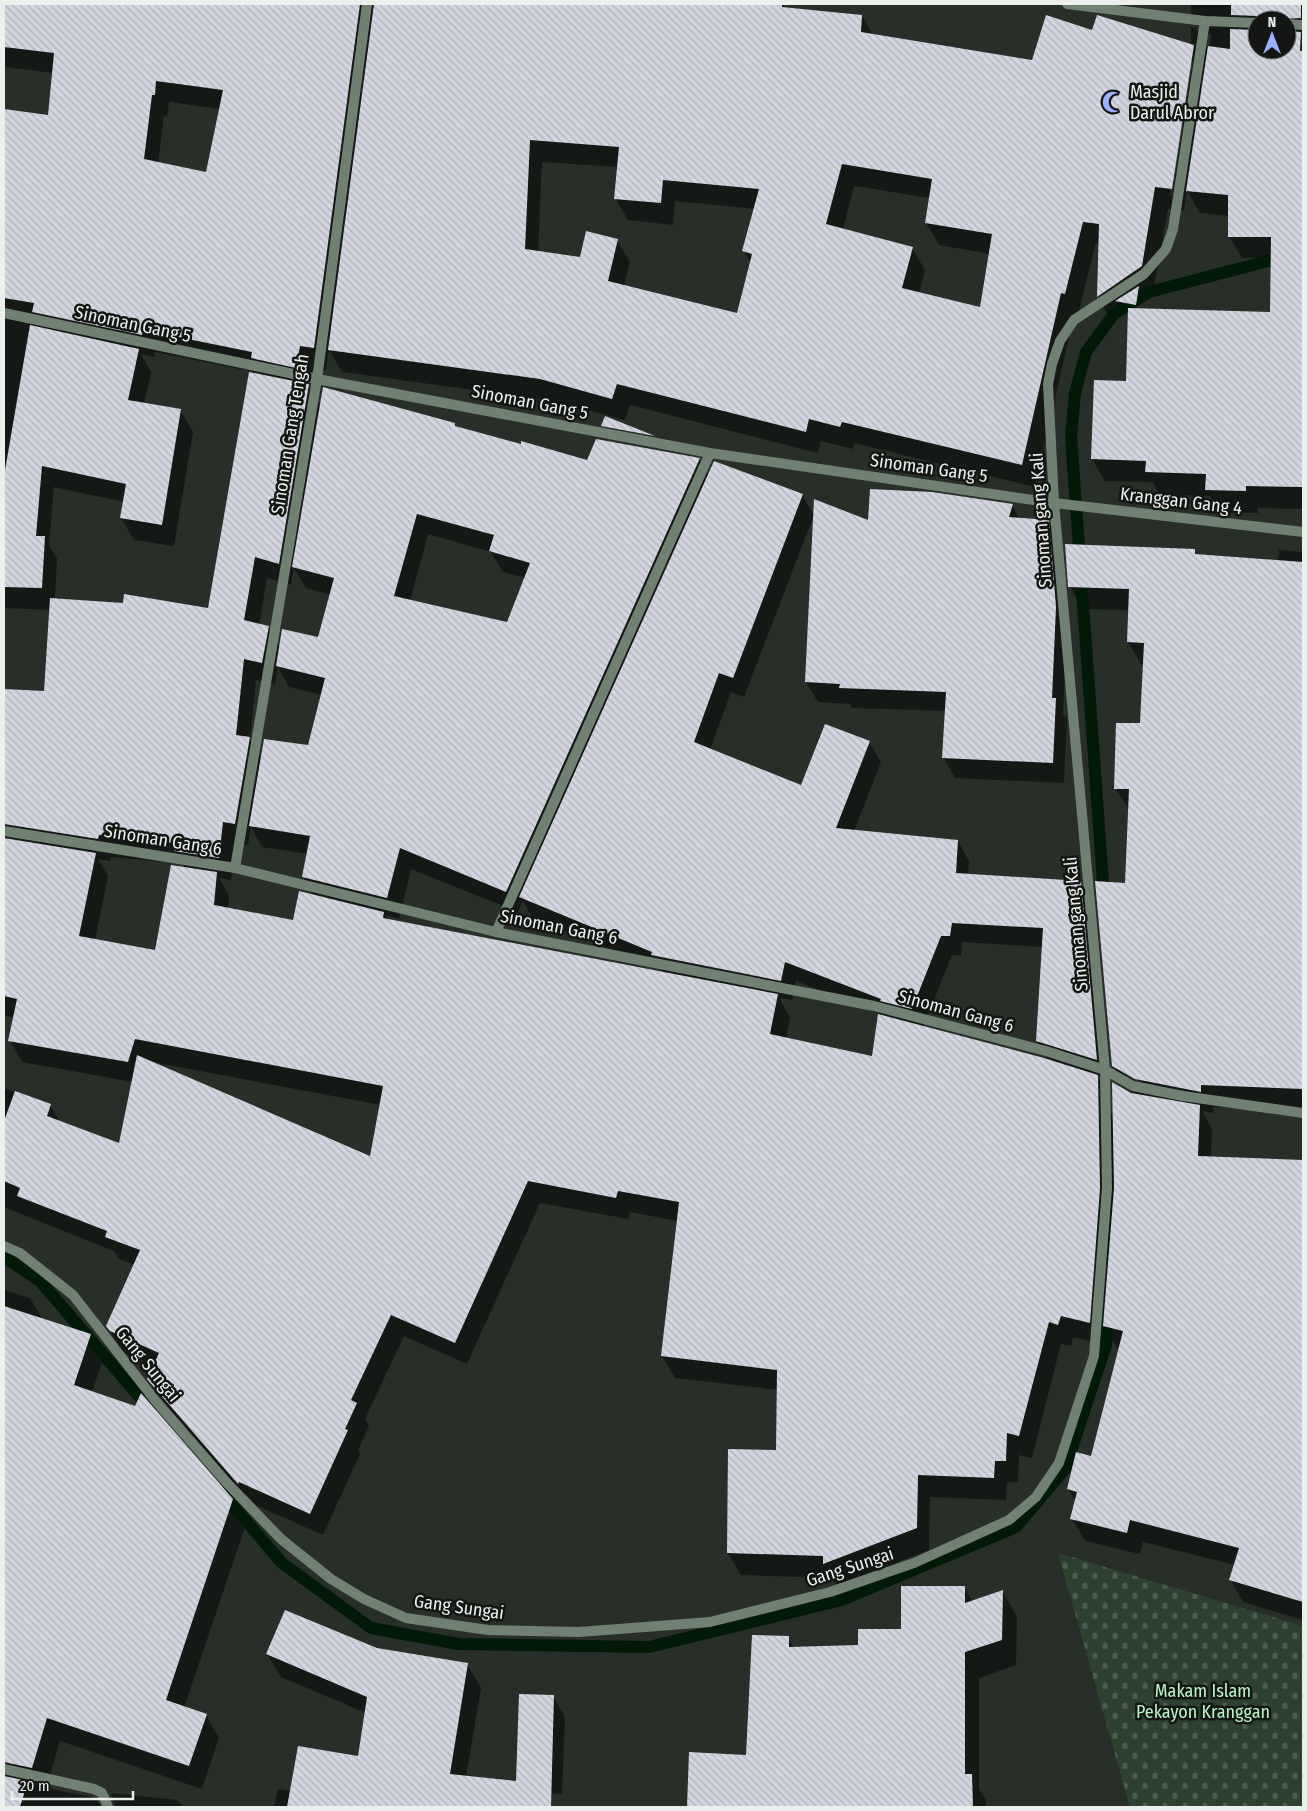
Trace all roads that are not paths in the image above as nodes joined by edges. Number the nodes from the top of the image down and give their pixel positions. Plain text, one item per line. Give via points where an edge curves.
1 (367, 4) edge
2 (1067, 4) edge
3 (1097, 6) edge
4 (1204, 22) junction
5 (1247, 23) edge
6 (4, 313) edge
7 (317, 379) junction
8 (710, 453) junction
9 (1054, 503) junction
10 (1303, 532) edge
11 (4, 831) edge
12 (235, 868) junction
13 (496, 932) junction
14 (1105, 1070) junction
15 (1303, 1114) edge
16 (4, 1246) edge
17 (1036, 1497) joint
18 (4, 1769) edge
19 (108, 1807) edge

1 - 7 street, Sinoman Gang Tengah
2 - 3 street
3 - 4 street
4 - 5 street
4 - 9 street, Sinoman gang Kali via 1172,229 1166,249 1144,274 1074,320 1060,341 1052,364 1048,384
6 - 7 street, Sinoman Gang 5
7 - 8 street, Sinoman Gang 5
7 - 12 street, Sinoman Gang Tengah
8 - 9 street, Sinoman Gang 5
8 - 13 street
9 - 10 street, Kranggan Gang 4
9 - 14 street, Sinoman gang Kali
11 - 12 street, Sinoman Gang 6
12 - 13 street, Sinoman Gang 6
13 - 14 street, Sinoman Gang 6 via 874,1006 1046,1051
14 - 15 street, Sinoman Gang 6 via 1133,1086
14 - 17 street, Sinoman gang Kali via 1107,1188 1094,1356 1059,1463
16 - 17 street, Gang Sungai via 20,1253 72,1295 154,1399 281,1539 331,1580 406,1618 488,1630 580,1632 710,1622 830,1592 914,1563 1009,1520
18 - 19 street via 94,1789 102,1793

